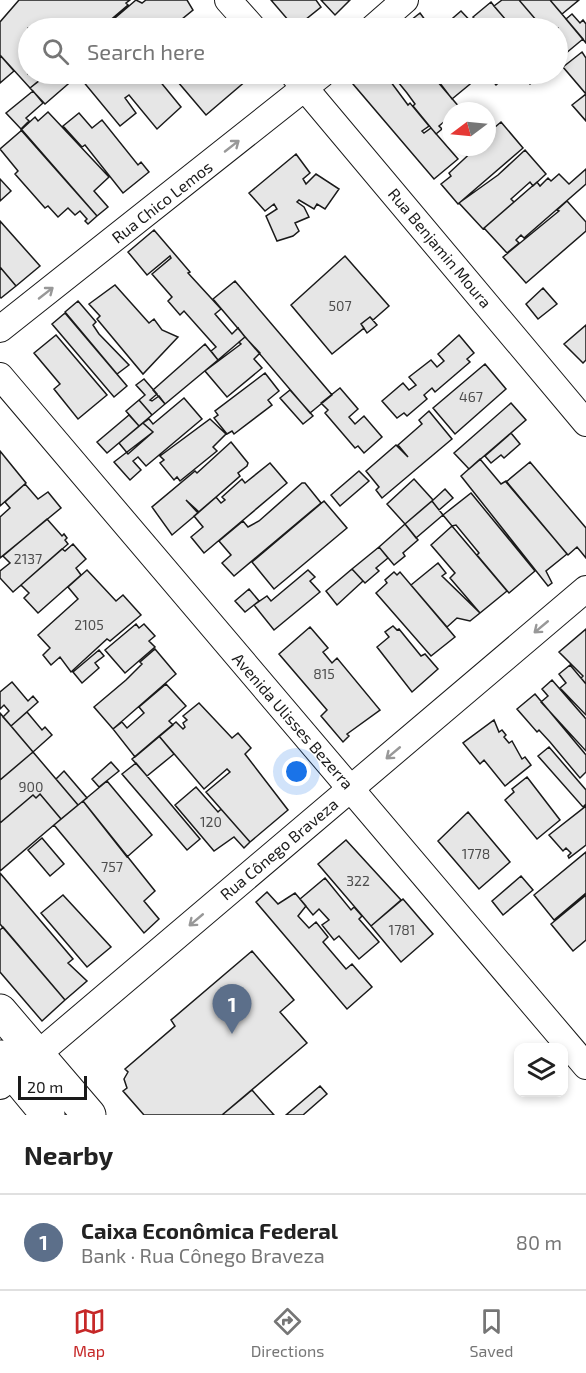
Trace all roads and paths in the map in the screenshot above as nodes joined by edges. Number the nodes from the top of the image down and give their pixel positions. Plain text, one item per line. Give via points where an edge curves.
1 (228, 0) edge
2 (405, 0) edge
3 (244, 18) edge
4 (384, 18) edge
5 (300, 84) edge
6 (312, 84) edge
7 (0, 329) edge
8 (0, 376) edge
9 (586, 423) edge
10 (586, 589) edge
11 (351, 789) junction
12 (0, 1011) edge
13 (586, 1066) edge
14 (13, 1068) edge
15 (48, 1115) edge
16 (89, 1115) edge

1 - 3 street
2 - 4 street
7 -> 5 street, Rua Chico Lemos
6 - 9 street, Rua Benjamin Moura
8 - 11 street, Avenida Ulisses Bezerra
10 -> 11 street, Rua Cônego Braveza
11 - 13 street, Avenida Ulisses Bezerra
11 -> 14 street, Rua Cônego Braveza
12 - 14 main road
14 - 15 main road
14 - 16 main road

